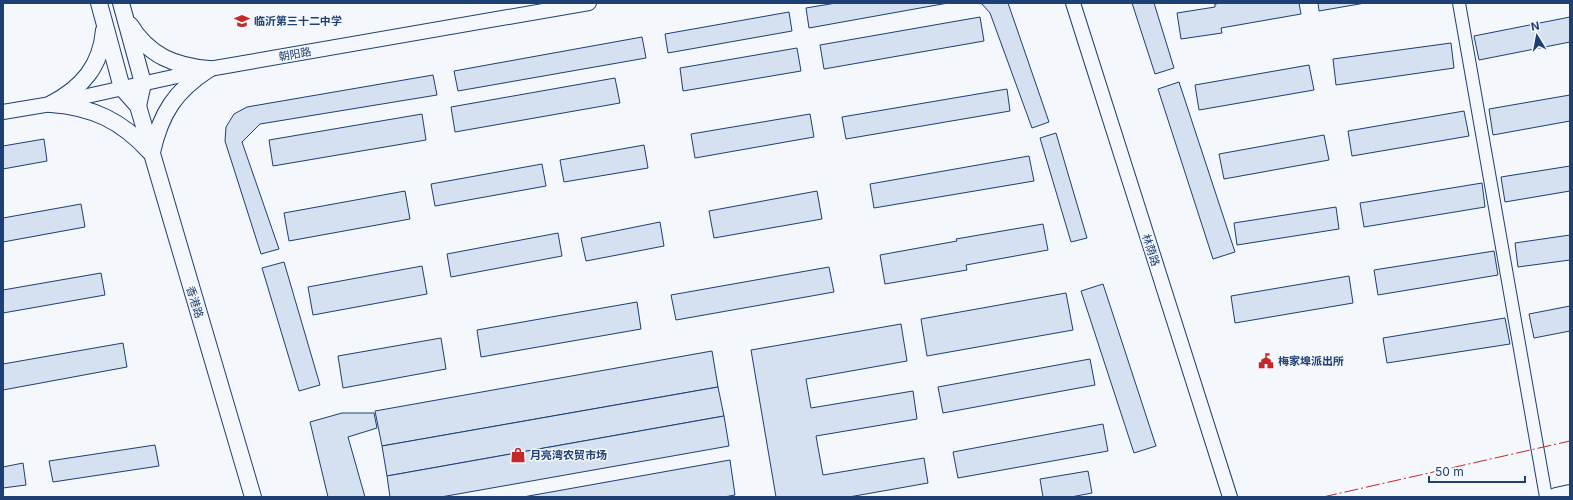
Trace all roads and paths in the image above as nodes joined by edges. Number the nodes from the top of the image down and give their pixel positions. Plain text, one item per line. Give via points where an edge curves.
1 (99, 3) edge
2 (589, 3) edge
3 (1073, 3) edge
4 (1459, 3) edge
5 (123, 10) edge
6 (105, 23) junction
7 (209, 68) junction
8 (143, 83) junction
9 (122, 88) junction
10 (51, 104) junction
11 (138, 106) junction
12 (3, 112) edge
13 (151, 154) junction
14 (1570, 494) edge
15 (253, 497) edge
16 (1230, 497) edge
17 (1546, 497) edge
18 (1556, 497) edge

1 - 6 main road, 香港路
2 - 7 street, 朝阳路
3 - 16 street, 林荫路
4 - 17 street
5 - 7 main road via 136,35 151,50 188,67
5 - 8 main road, 香港路
6 - 9 main road, 香港路
6 - 10 main road via 99,57 90,72 66,96
7 - 8 street, 朝阳路
7 - 13 main road via 181,90 170,104 162,119
8 - 9 street, 朝阳路
8 - 11 main road, 香港路
9 - 10 street, 朝阳路
9 - 11 main road, 香港路
10 - 12 street, 朝阳路
10 - 13 main road via 70,105 107,117 123,127
11 - 13 main road, 香港路
13 - 15 main road, 香港路
14 - 18 main road

